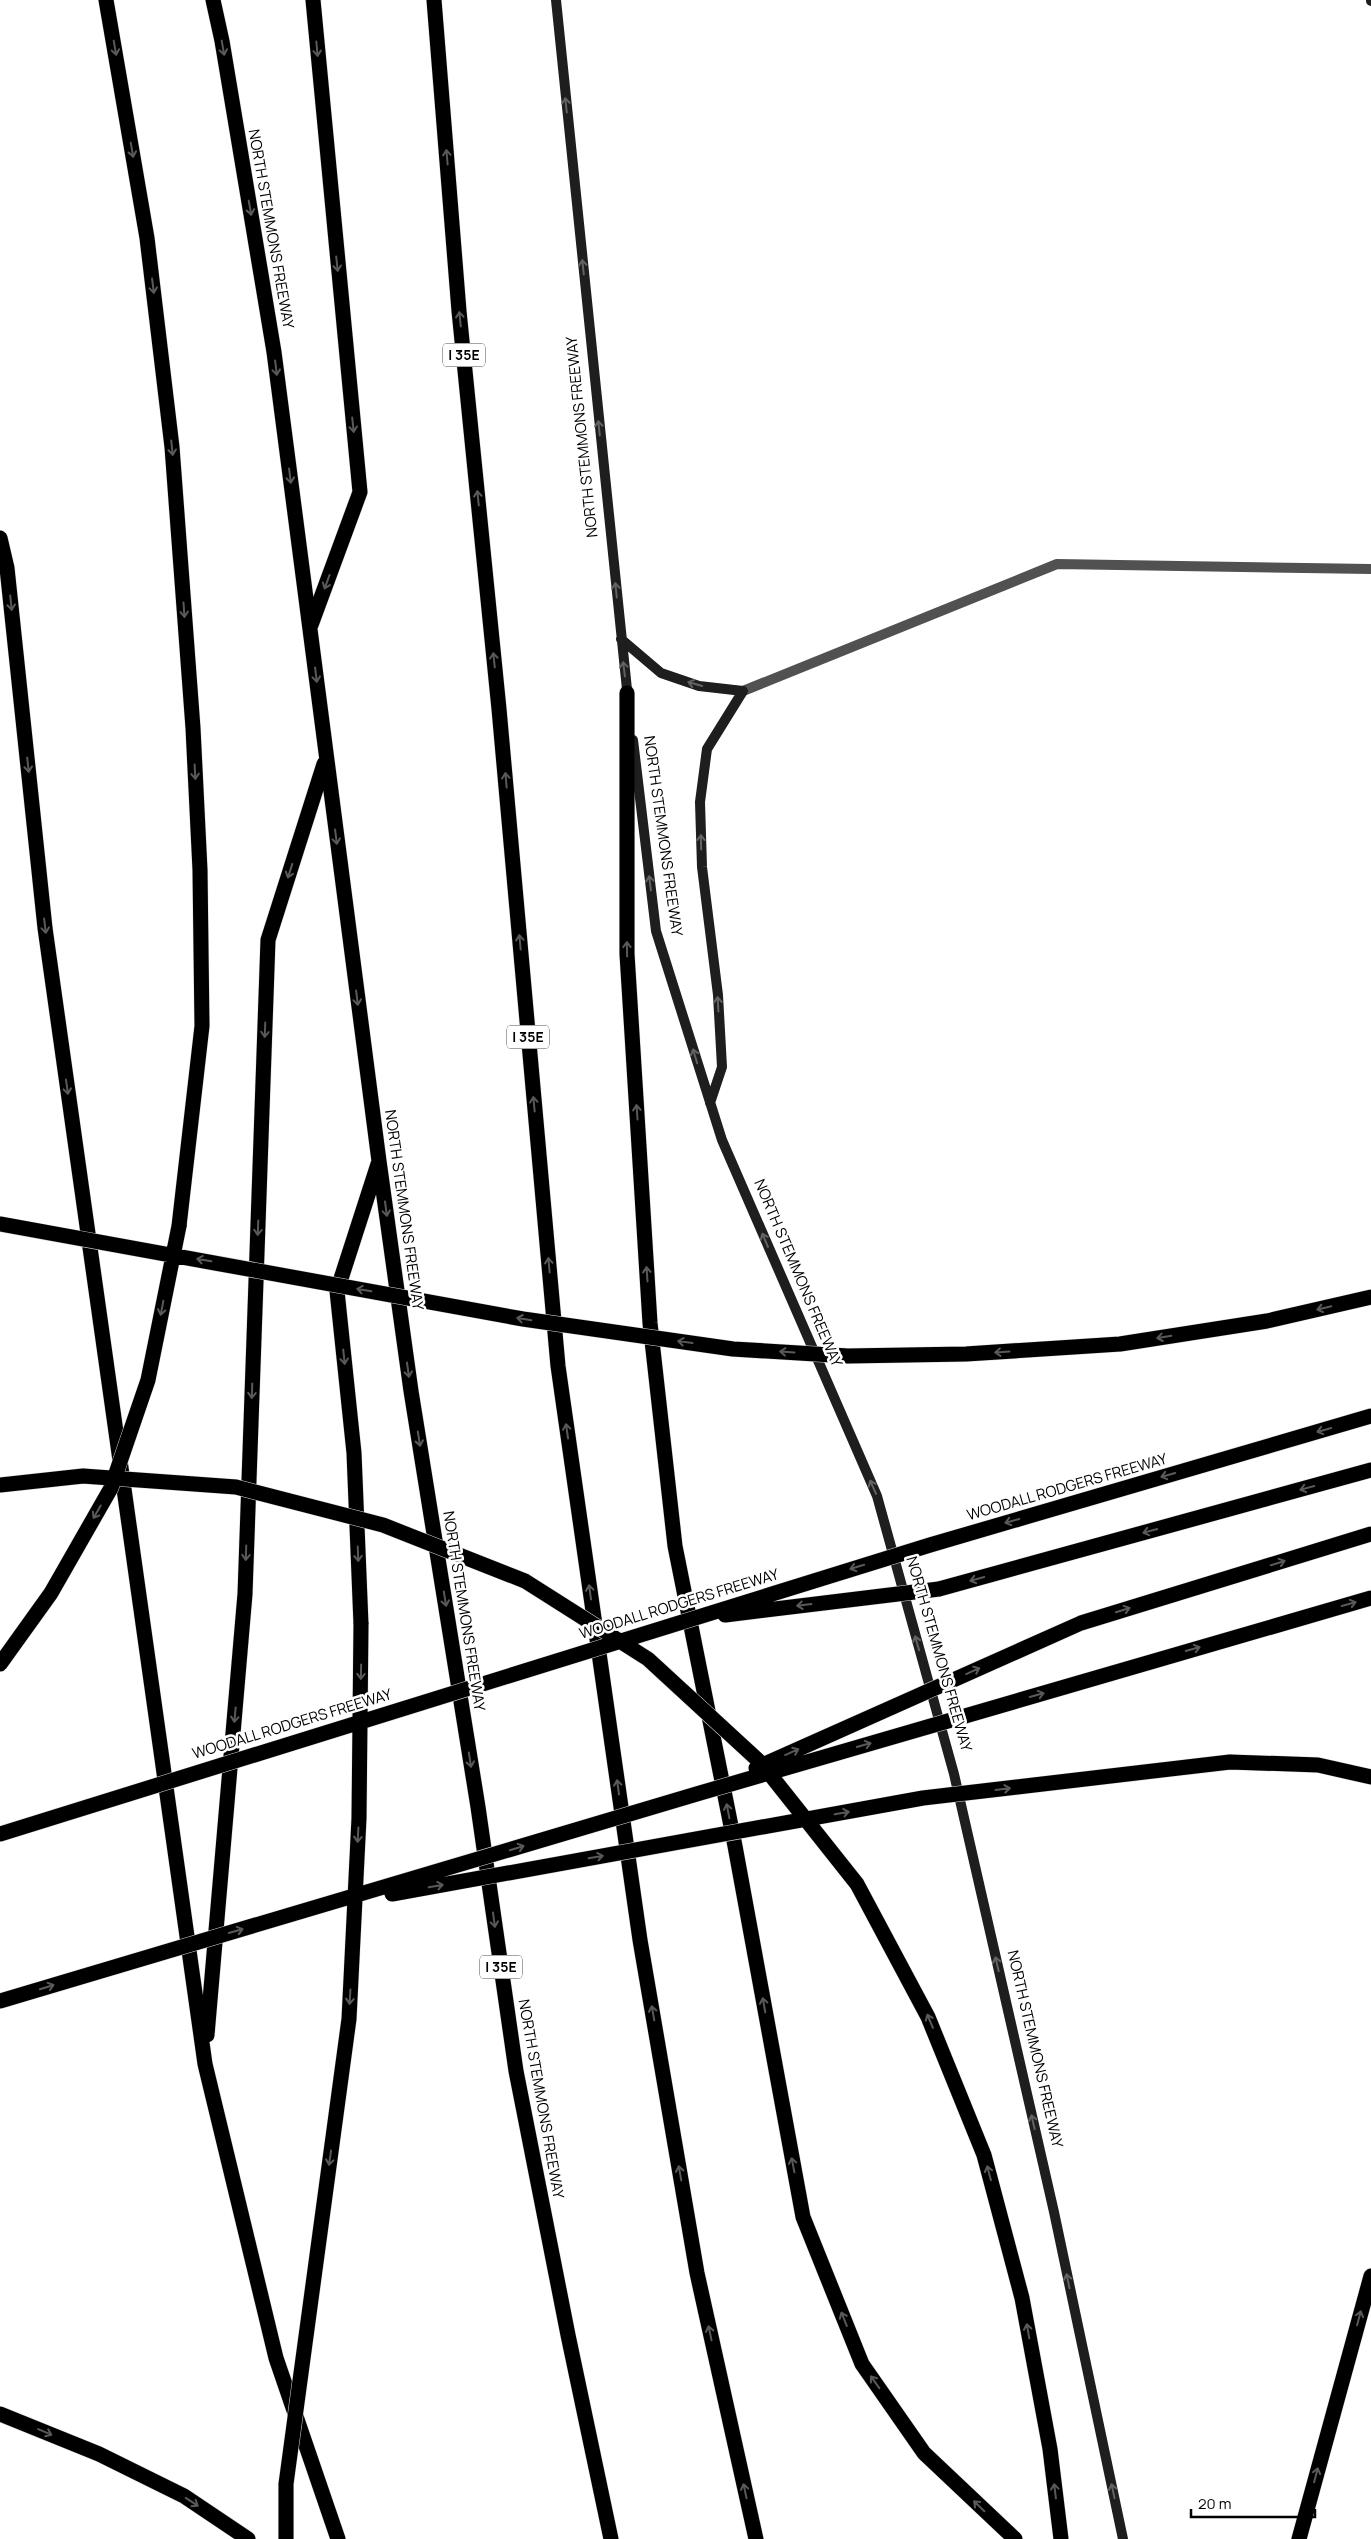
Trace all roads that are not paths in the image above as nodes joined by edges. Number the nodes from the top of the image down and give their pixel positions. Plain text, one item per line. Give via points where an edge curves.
1 (106, 0) edge
2 (213, 0) edge
3 (313, 0) edge
4 (434, 0) edge
5 (556, 0) edge
6 (0, 538) edge
7 (1371, 569) edge
8 (310, 627) junction
9 (620, 638) junction
10 (744, 691) junction
11 (627, 693) junction
12 (326, 758) junction
13 (710, 1103) junction
14 (379, 1161) junction
15 (0, 1224) edge
16 (1371, 1297) edge
17 (1371, 1416) edge
18 (1371, 1470) edge
19 (0, 1484) edge
20 (1371, 1534) edge
21 (1371, 1598) edge
22 (687, 1619) junction
23 (0, 1664) edge
24 (1371, 1776) edge
25 (700, 1793) junction
26 (0, 1834) edge
27 (319, 1907) junction
28 (0, 2002) edge
29 (205, 2064) junction
30 (1371, 2276) edge
31 (0, 2414) edge
32 (248, 2539) edge
33 (286, 2539) edge
34 (338, 2539) edge
35 (611, 2539) edge
36 (756, 2539) edge
37 (1015, 2539) edge
38 (1061, 2539) edge
39 (1123, 2539) edge
40 (1299, 2539) edge

1 -> 23 highway, bridge via 147,238 167,400 193,728 200,870 202,1026 179,1226 148,1380 111,1488 51,1593
2 -> 8 highway, NORTH STEMMONS FREEWAY / I 35E via 274,352
3 -> 8 highway via 360,492
36 -> 4 highway, I 35E via 697,2273 640,1940 558,1366 499,709 459,311
9 -> 5 main road, NORTH STEMMONS FREEWAY
6 -> 29 highway via 7,568 45,928
7 - 10 lane via 1057,564
8 -> 12 highway, NORTH STEMMONS FREEWAY / I 35E
10 -> 9 main road via 699,686 661,673
11 -> 9 main road, NORTH STEMMONS FREEWAY
13 -> 10 main road via 722,1067 718,995 702,866 700,802 707,749
13 -> 11 main road, NORTH STEMMONS FREEWAY via 656,932
37 -> 11 highway via 924,2453 862,2364 803,2217 735,1846 675,1546 650,1322 627,954
12 -> 14 highway, NORTH STEMMONS FREEWAY / I 35E
12 -> 29 highway via 268,940 245,1594
39 -> 13 main road, NORTH STEMMONS FREEWAY via 1054,2212 954,1774 877,1496 722,1140
14 -> 33 highway, bridge via 337,1291 354,1453 361,1624 359,1818 349,2019 286,2484
14 -> 35 highway, NORTH STEMMONS FREEWAY / I 35E via 516,2071
16 -> 15 highway, bridge via 1267,1321 1120,1344 966,1354 848,1356 733,1349 523,1319
17 -> 22 highway, WOODALL RODGERS FREEWAY, bridge
18 -> 22 highway, bridge via 939,1589
38 -> 19 highway, bridge via 1050,2449 1022,2298 984,2155 928,2017 857,1884 762,1763 648,1659 525,1581 383,1525 236,1487 83,1476
25 -> 20 highway, bridge via 1081,1623
25 -> 21 highway, bridge
22 - 26 highway, WOODALL RODGERS FREEWAY, bridge
27 -> 24 highway, bridge via 932,1797 1230,1762 1318,1765
27 -> 25 highway, bridge
28 -> 27 highway, bridge
29 - 34 highway via 276,2358
40 -> 30 highway
31 -> 32 highway via 99,2454 184,2496

